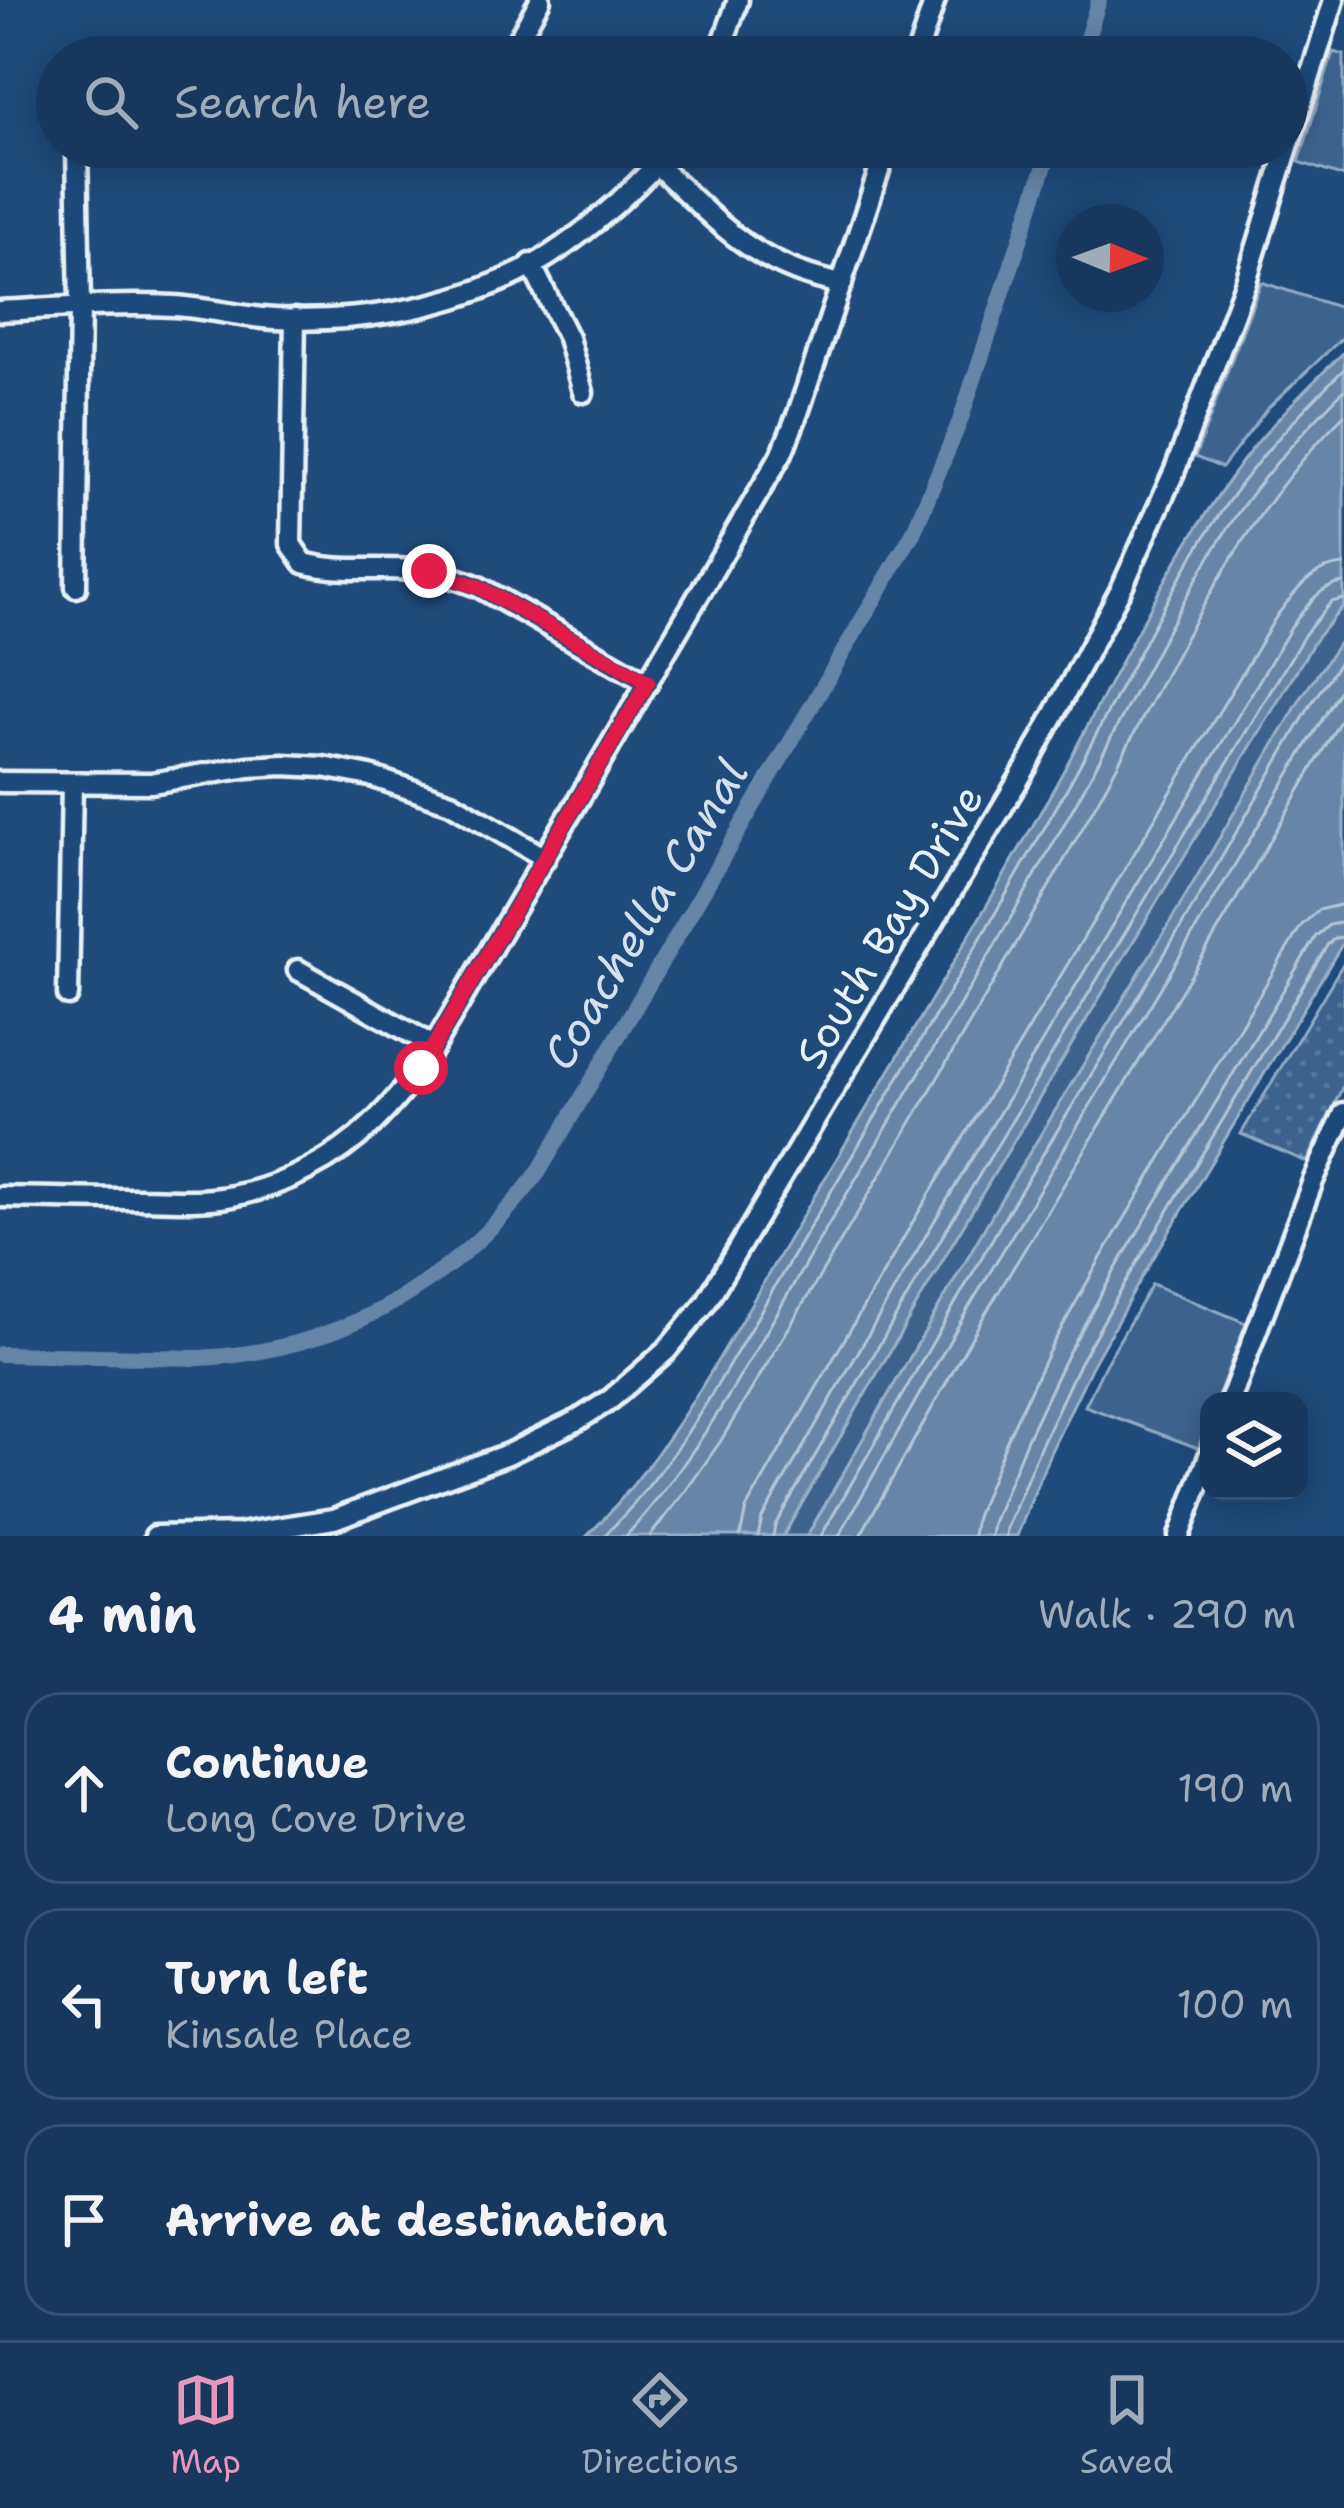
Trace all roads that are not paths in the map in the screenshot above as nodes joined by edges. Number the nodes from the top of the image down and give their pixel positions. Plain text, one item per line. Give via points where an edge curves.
1 (540, 0) edge
2 (738, 0) edge
3 (935, 0) edge
4 (1334, 0) edge
5 (520, 36) edge
6 (725, 36) edge
7 (923, 36) edge
8 (1308, 83) edge
9 (77, 168) edge
10 (654, 168) edge
11 (660, 168) edge
12 (879, 168) edge
13 (1281, 168) edge
14 (531, 264) junction
15 (842, 284) junction
16 (80, 307) junction
17 (0, 311) edge
18 (295, 319) junction
19 (583, 392) dead end
20 (76, 586) dead end
21 (648, 682) junction
22 (0, 782) edge
23 (72, 783) junction
24 (545, 858) junction
25 (298, 970) dead end
26 (68, 995) dead end
27 (434, 1046) junction
28 (1344, 1113) edge
29 (0, 1197) edge
30 (1233, 1392) edge
31 (1200, 1480) edge
32 (155, 1536) edge
33 (1179, 1536) edge

1 - 5 street
2 - 6 street
3 - 7 street
4 - 8 street, South Bay Drive
9 - 16 street
10 - 14 street
11 - 15 street via 735,239 807,277
12 - 15 street
13 - 32 street, South Bay Drive via 1175,470 1123,585 1027,766 705,1304 666,1352 578,1420 334,1519
14 - 18 street via 457,297 391,313
14 - 19 street via 568,338
15 - 21 street via 782,453
16 - 17 street
16 - 18 street via 177,306
16 - 20 street
18 - 21 street via 291,544 304,563 455,577
21 - 24 street
22 - 23 street
23 - 24 street via 323,767 451,803
23 - 26 street
24 - 27 street
25 - 27 street
27 - 29 street via 370,1126 264,1189 185,1200
28 - 30 street
31 - 33 street

